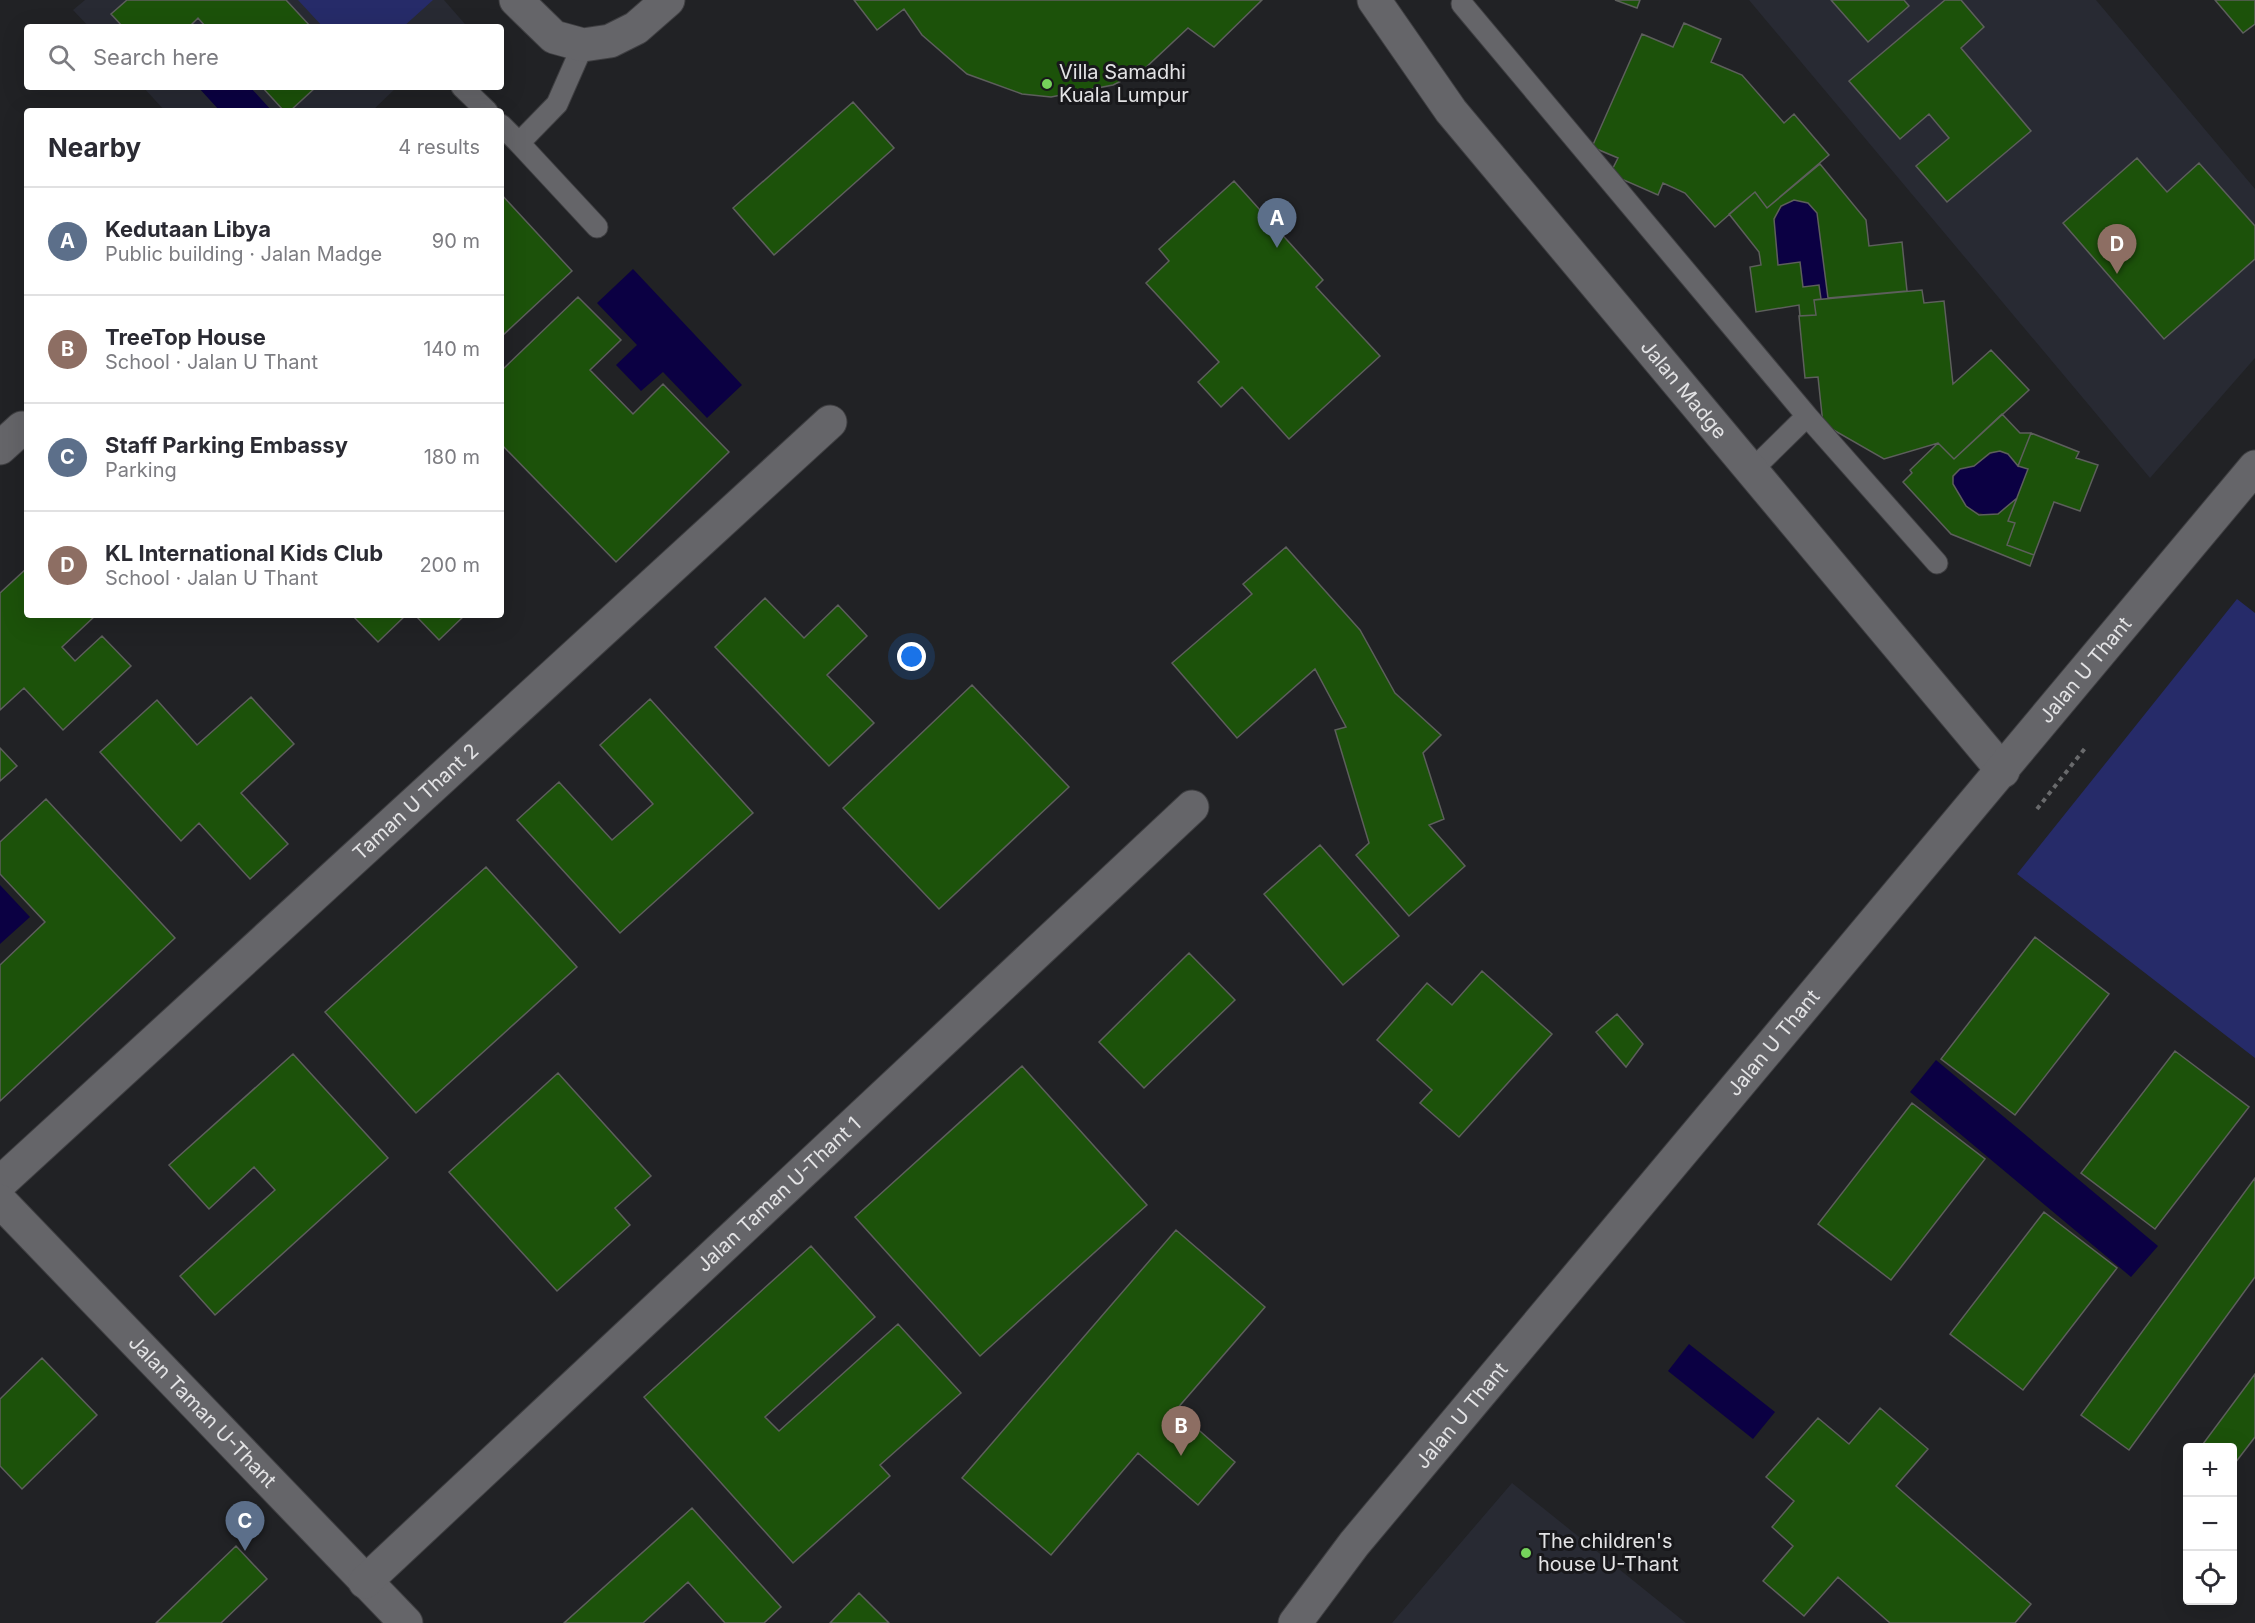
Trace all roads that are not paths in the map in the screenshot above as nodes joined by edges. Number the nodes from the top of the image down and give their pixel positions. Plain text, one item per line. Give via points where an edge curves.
1 (516, 0) edge
2 (668, 0) edge
3 (1374, 0) edge
4 (1462, 4) dead end
5 (583, 45) junction
6 (465, 90) edge
7 (484, 108) edge
8 (504, 128) edge
9 (519, 143) junction
10 (597, 227) dead end
11 (1807, 416) junction
12 (830, 422) dead end
13 (2255, 467) edge
14 (1750, 472) junction
15 (1937, 563) dead end
16 (2002, 771) junction
17 (1192, 807) dead end
18 (0, 1183) edge
19 (0, 1201) edge
20 (365, 1582) junction
21 (406, 1623) edge
22 (1295, 1623) edge

1 - 5 street via 554,38
2 - 5 street via 636,28 610,41
3 - 14 street, Jalan Madge via 1452,111
4 - 11 lane
5 - 9 lane via 557,104
6 - 7 lane
8 - 9 lane
9 - 10 lane
11 - 14 lane
11 - 15 lane
12 - 18 street, Taman U Thant 2
13 - 16 street, Jalan U Thant
14 - 16 street, Jalan Madge
16 - 22 street, Jalan U Thant via 1362,1535
17 - 20 street, Jalan Taman U-Thant 1
19 - 20 street, Jalan Taman U-Thant
20 - 21 street, Jalan Taman U-Thant

